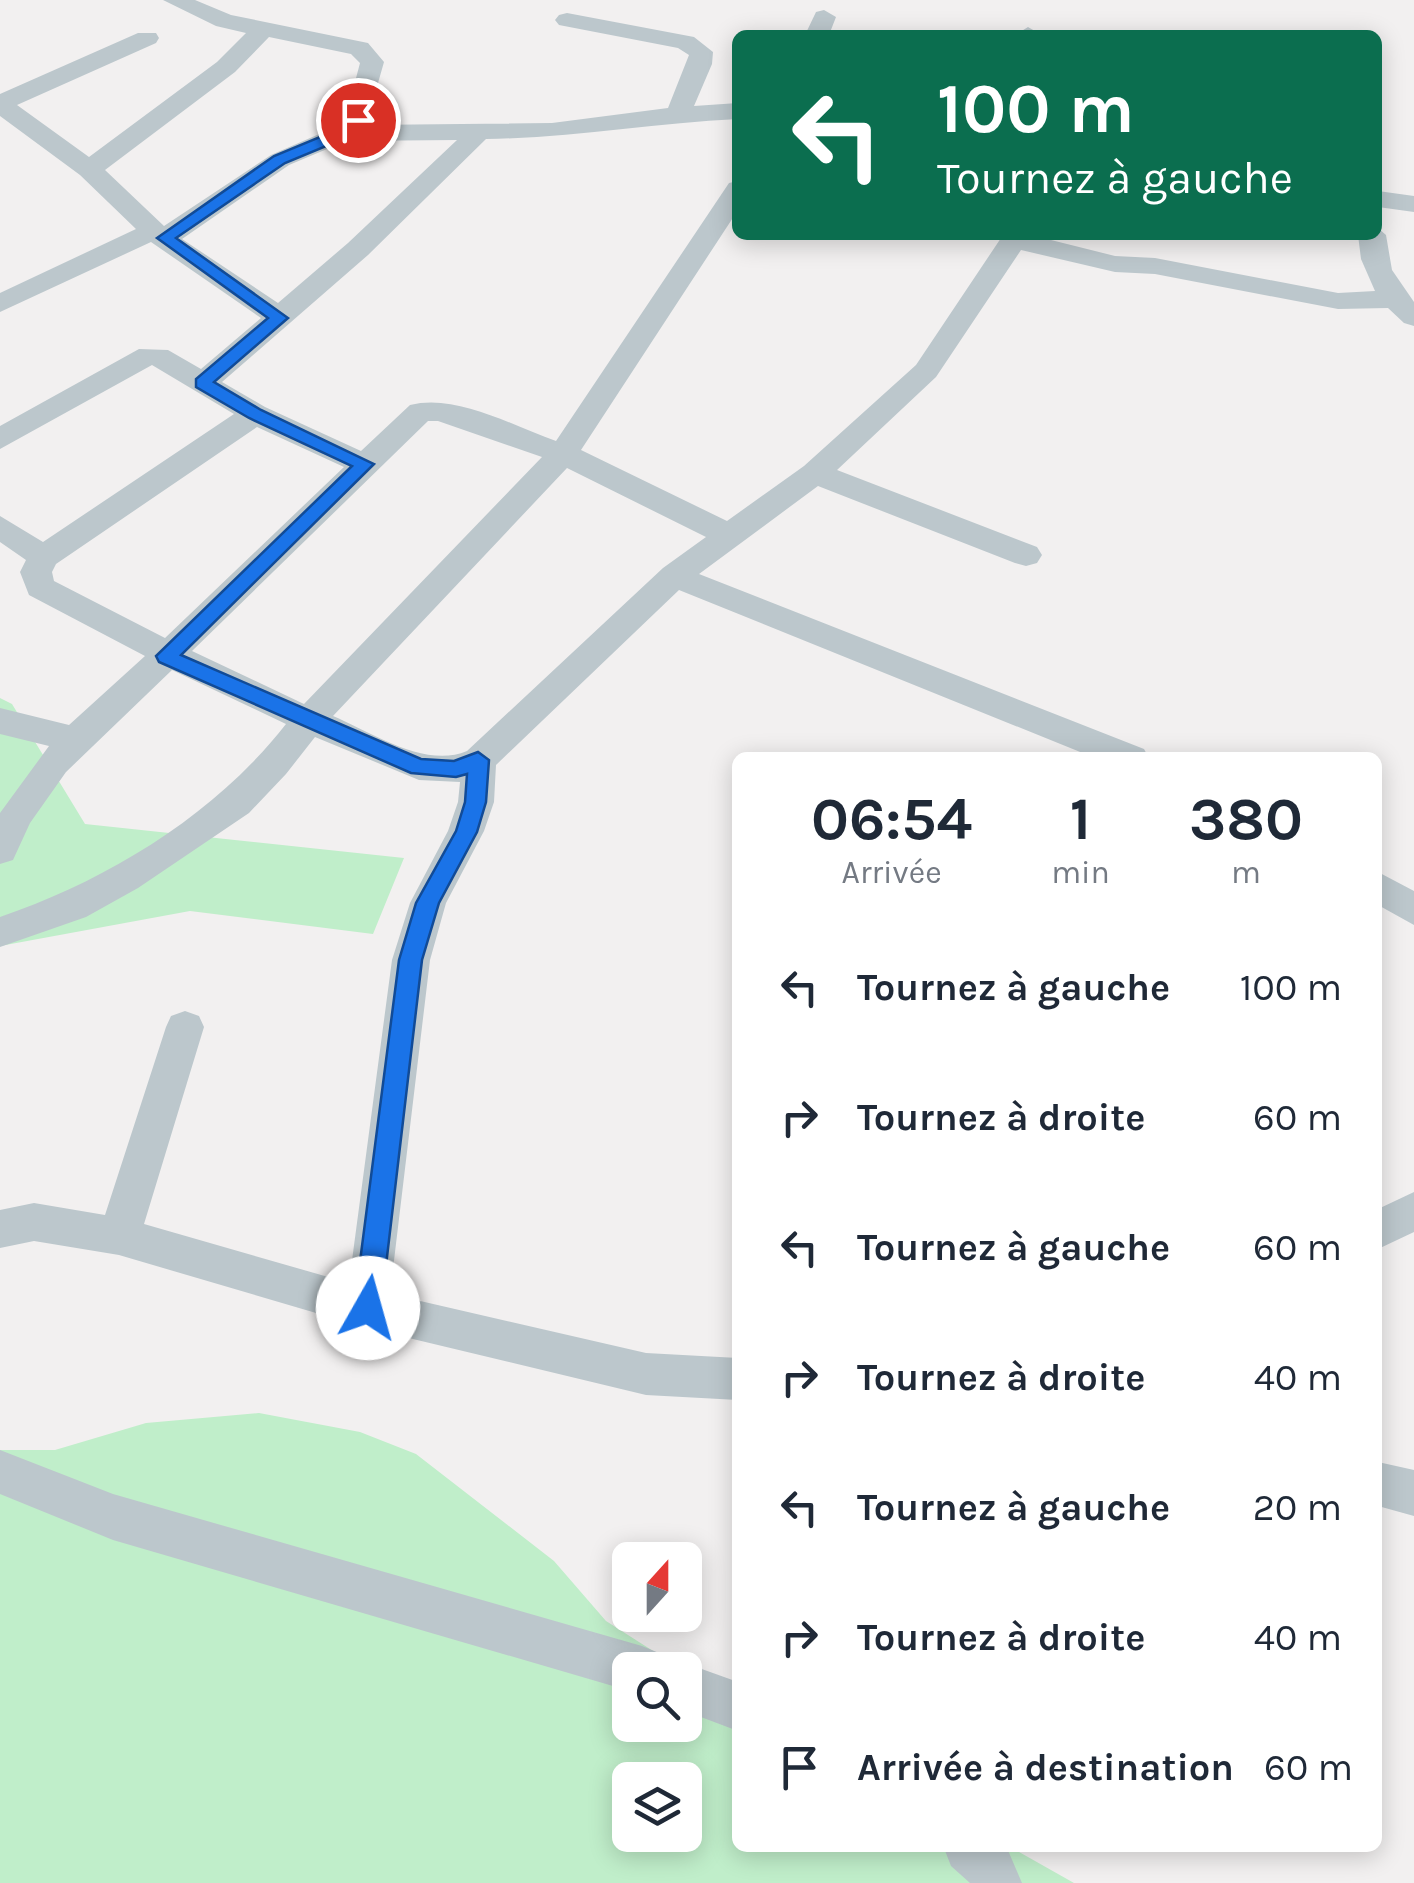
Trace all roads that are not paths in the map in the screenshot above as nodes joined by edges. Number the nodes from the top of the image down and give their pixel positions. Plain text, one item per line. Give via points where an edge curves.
1 (175, 0) edge
2 (567, 20) dead end
3 (262, 30) junction
4 (147, 38) dead end
5 (0, 104) edge
6 (732, 111) edge
7 (678, 114) junction
8 (31, 128) junction
9 (358, 129) junction
10 (477, 134) junction
11 (0, 141) edge
12 (89, 169) junction
13 (732, 198) edge
14 (1382, 200) edge
15 (1414, 204) edge
16 (159, 235) junction
17 (1014, 240) edge
18 (1027, 240) edge
19 (1372, 240) edge
20 (1391, 298) junction
21 (0, 304) edge
22 (1414, 317) edge
23 (279, 318) junction
24 (203, 383) junction
25 (255, 414) junction
26 (0, 439) edge
27 (563, 454) junction
28 (365, 464) junction
29 (815, 473) junction
30 (0, 526) edge
31 (727, 534) junction
32 (1026, 555) dead end
33 (43, 556) junction
34 (674, 576) junction
35 (166, 656) junction
36 (0, 720) edge
37 (308, 721) junction
38 (74, 739) junction
39 (1117, 752) edge
40 (478, 760) junction
41 (0, 850) edge
42 (1382, 889) edge
43 (1413, 906) edge
44 (0, 932) edge
45 (185, 1027) dead end
46 (1414, 1211) edge
47 (1382, 1228) edge
48 (0, 1229) edge
49 (119, 1236) junction
50 (368, 1308) junction
51 (732, 1379) edge
52 (0, 1472) edge
53 (1382, 1485) edge
54 (1414, 1494) edge
55 (612, 1661) edge
56 (702, 1693) edge
57 (732, 1705) edge
58 (975, 1852) edge
59 (996, 1883) edge

1 - 3 street
2 - 7 street via 685,42 701,52
3 - 9 street via 368,54 372,62
3 - 12 street via 226,67
4 - 5 street
5 - 8 street
6 - 7 street
7 - 10 street
8 - 11 street
8 - 12 street
9 - 10 street
9 - 16 street via 280,160
10 - 23 street
12 - 16 street
13 - 27 street
14 - 15 street
16 - 21 street
16 - 23 street
17 - 29 street via 926,370
18 - 20 street via 1115,264 1338,301
19 - 20 street
20 - 22 street
23 - 24 street
24 - 25 street
24 - 26 street via 149,355
25 - 28 street
25 - 33 street
27 - 28 street via 428,409
27 - 31 street
27 - 37 street
28 - 35 street
29 - 31 street
29 - 32 street
30 - 33 street
31 - 34 street
33 - 35 street via 36,572 40,588
34 - 39 street
34 - 40 street
35 - 37 street
35 - 38 street
36 - 38 street
37 - 40 street via 419,767 456,770
37 - 44 street via 236,804 73,907
38 - 41 street via 40,775
40 - 50 street via 466,832 428,903 410,960
42 - 43 street
45 - 49 street
46 - 47 street
48 - 49 street via 34,1222
49 - 50 street
50 - 51 street via 646,1374
52 - 55 street via 113,1517
53 - 54 street
56 - 57 street
58 - 59 street via 986,1859

